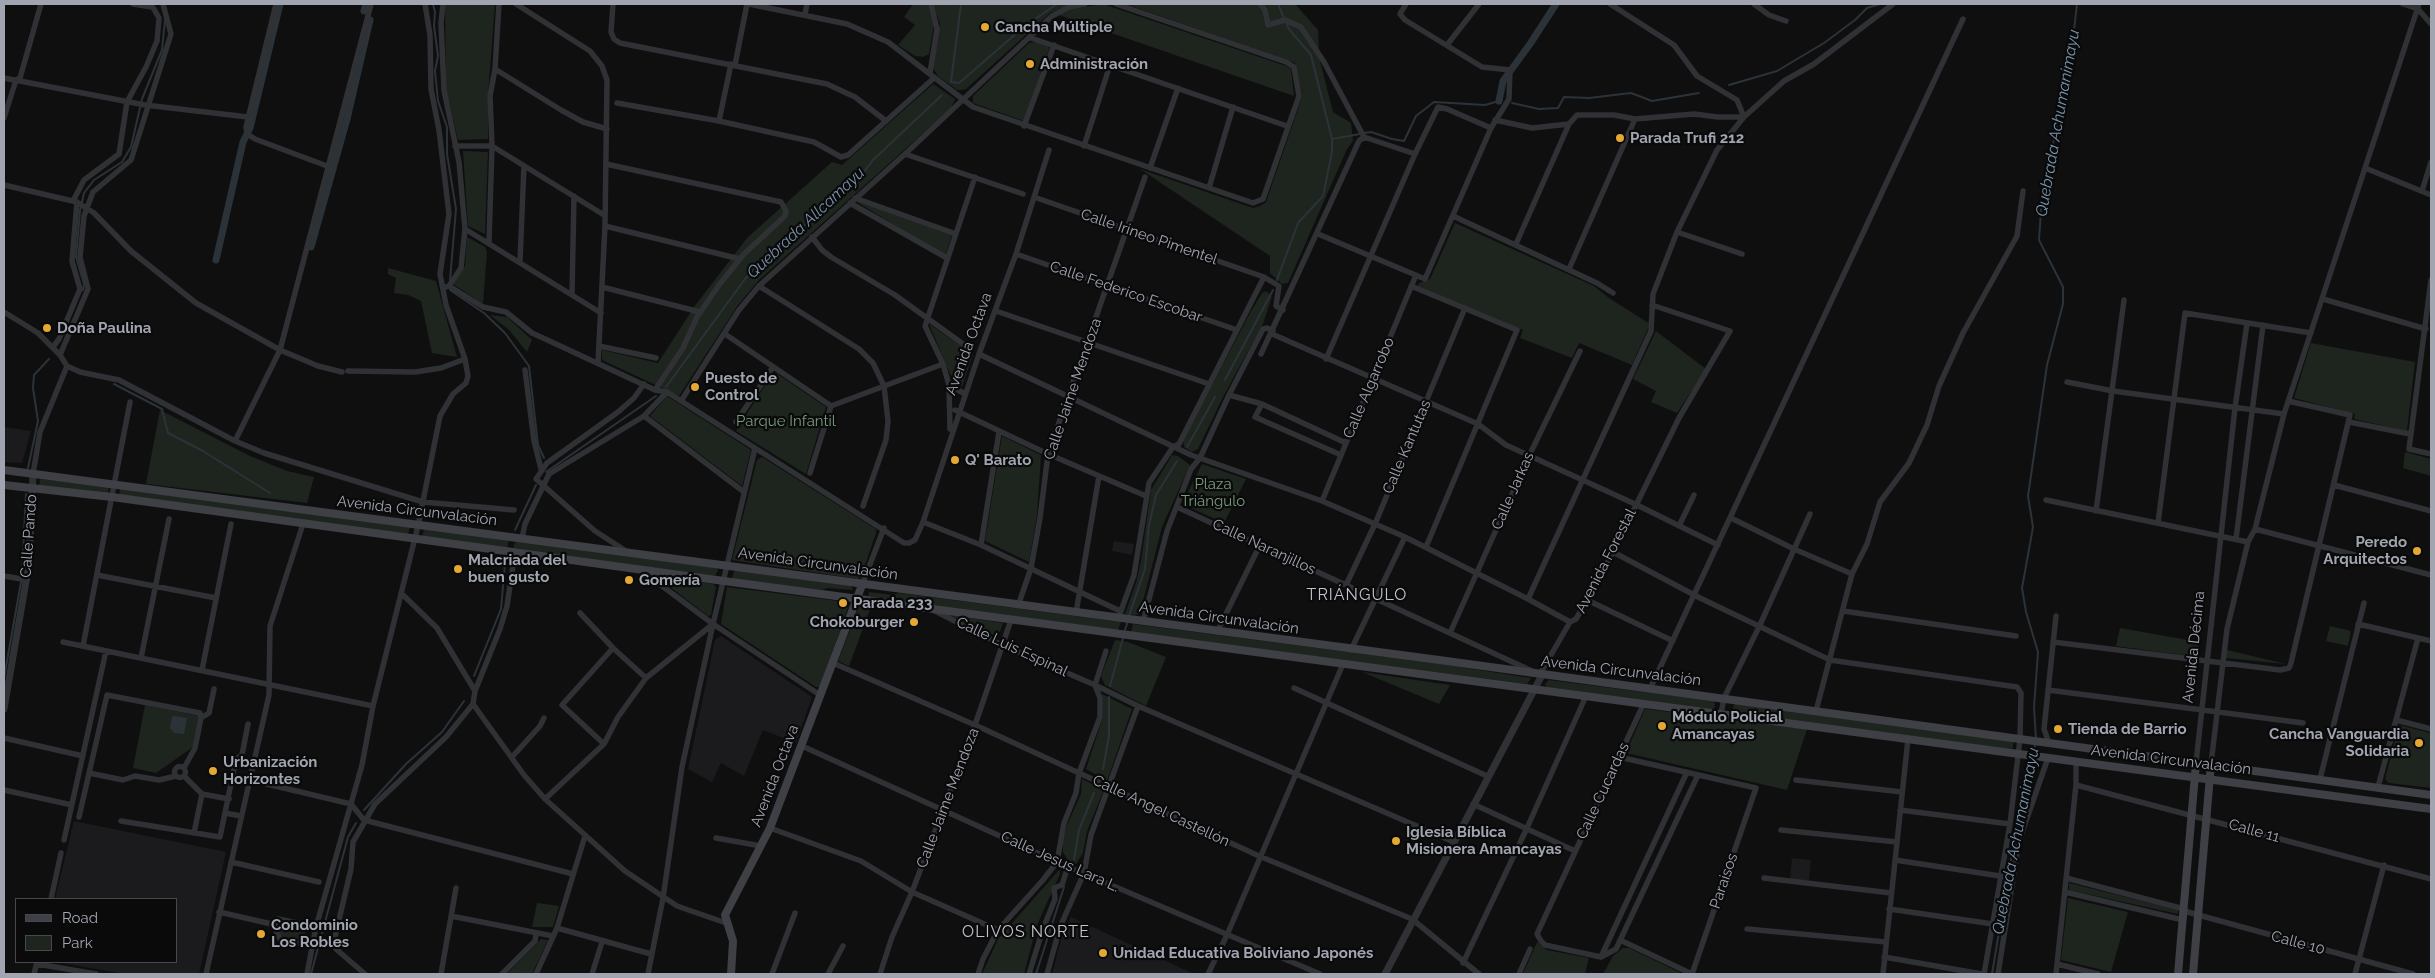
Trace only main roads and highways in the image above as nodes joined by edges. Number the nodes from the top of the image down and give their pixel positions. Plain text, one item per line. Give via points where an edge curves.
1 (4, 470) edge
2 (4, 485) edge
3 (862, 585) junction
4 (857, 598) junction
5 (2196, 762) junction
6 (2210, 764) junction
7 (2196, 777) junction
8 (2210, 779) junction
9 (2431, 795) edge
10 (2431, 809) edge
11 (731, 974) edge
12 (2178, 974) edge
13 (2193, 974) edge

1 - 3 main road, Avenida Circunvalación
2 - 4 main road, Avenida Circunvalación
3 - 4 main road, Avenida Octava
3 - 5 main road, Avenida Circunvalación via 1120,616 1134,621
4 - 7 main road, Avenida Circunvalación
4 - 11 main road, Avenida Octava via 770,828 725,915 733,941
5 - 6 main road, Avenida Circunvalación
5 - 7 main road, Avenida Décima
6 - 8 main road, Avenida Décima
6 - 9 main road, Avenida Circunvalación
7 - 8 main road, Avenida Circunvalación
7 - 12 main road, Avenida Décima
8 - 10 main road, Avenida Circunvalación
8 - 13 main road, Avenida Décima

